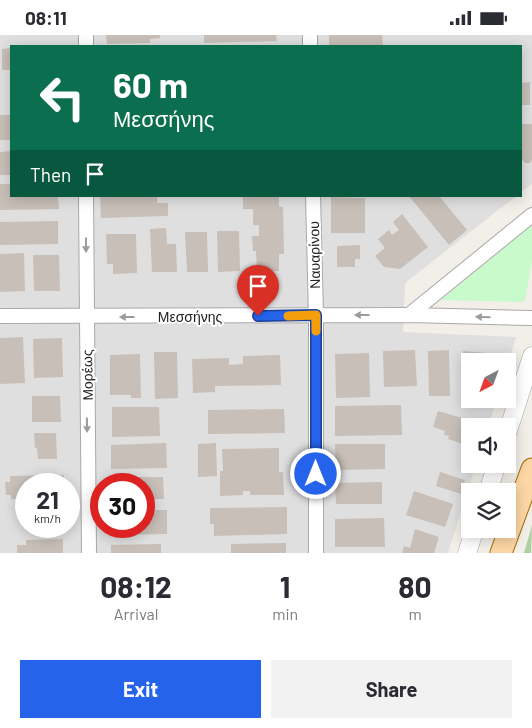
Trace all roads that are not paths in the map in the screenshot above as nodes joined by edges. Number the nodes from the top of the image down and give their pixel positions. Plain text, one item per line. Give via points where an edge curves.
1 (86, 197) edge
2 (313, 197) edge
3 (532, 215) edge
4 (316, 315) junction
5 (409, 315) junction
6 (0, 317) edge
7 (86, 317) junction
8 (532, 318) edge
9 (532, 356) edge
10 (512, 418) edge
11 (532, 469) edge
12 (472, 538) edge
13 (89, 553) edge
14 (316, 553) edge
15 (467, 553) edge
16 (501, 553) edge

1 -> 7 street, Μορέως
2 - 4 street, Ναυαρίνου
3 - 5 street
5 -> 4 street, Μεσσήνης
4 -> 7 street, Μεσσήνης
4 - 14 street, Ναυαρίνου
8 -> 5 street, Μεσσήνης
6 - 7 street, Μεσσήνης
7 -> 13 street, Μορέως
9 - 10 street
11 - 16 main road
12 - 15 street

